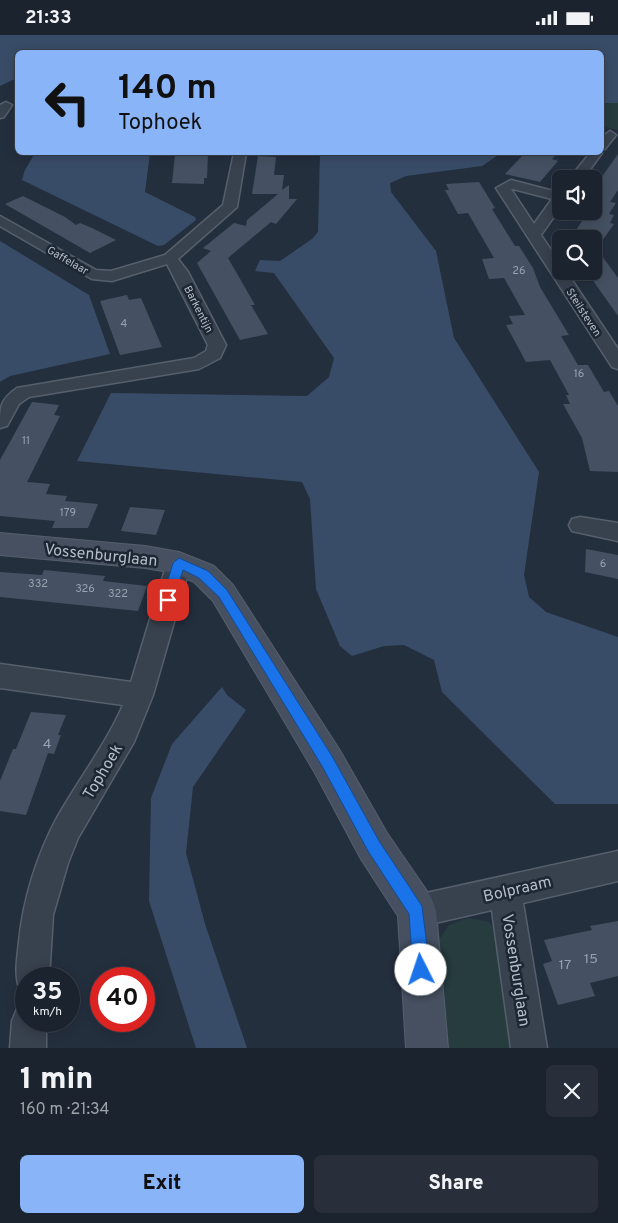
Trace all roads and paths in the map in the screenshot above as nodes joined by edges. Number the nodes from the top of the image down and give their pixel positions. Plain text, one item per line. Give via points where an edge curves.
1 (610, 135) dead end
2 (604, 142) edge
3 (240, 155) edge
4 (594, 155) edge
5 (583, 170) edge
6 (552, 195) edge
7 (552, 210) edge
8 (0, 220) edge
9 (534, 235) junction
10 (170, 258) junction
11 (618, 363) edge
12 (0, 421) edge
13 (580, 525) dead end
14 (618, 532) edge
15 (0, 544) edge
16 (179, 563) junction
17 (0, 676) edge
18 (140, 695) junction
19 (618, 865) edge
20 (505, 891) junction
21 (417, 911) junction
22 (33, 967) edge
23 (29, 1032) edge
24 (28, 1048) edge
25 (427, 1048) edge
26 (529, 1048) edge

1 - 2 street
3 - 10 street via 230,207
4 - 5 street
6 - 9 street, Steilsteven via 511,184 503,188
7 - 9 street, Steilsteven
8 - 10 street, Gaffelaar via 92,274 112,276
9 - 11 street, Steilsteven
10 - 12 street, Barkentijn via 217,345 214,354 199,363 24,392 12,400
13 - 14 street
15 - 16 street, Vossenburglaan
16 - 18 street, Tophoek
16 - 21 street, Vossenburglaan via 204,574 223,593 327,761 374,846
17 - 18 street
18 - 22 street, Tophoek via 124,733 68,828 53,863 37,915
19 - 20 street, Bolpraam
20 - 21 street, Bolpraam
20 - 26 street, Vossenburglaan
21 - 25 street, Vossenburglaan
23 - 24 street

